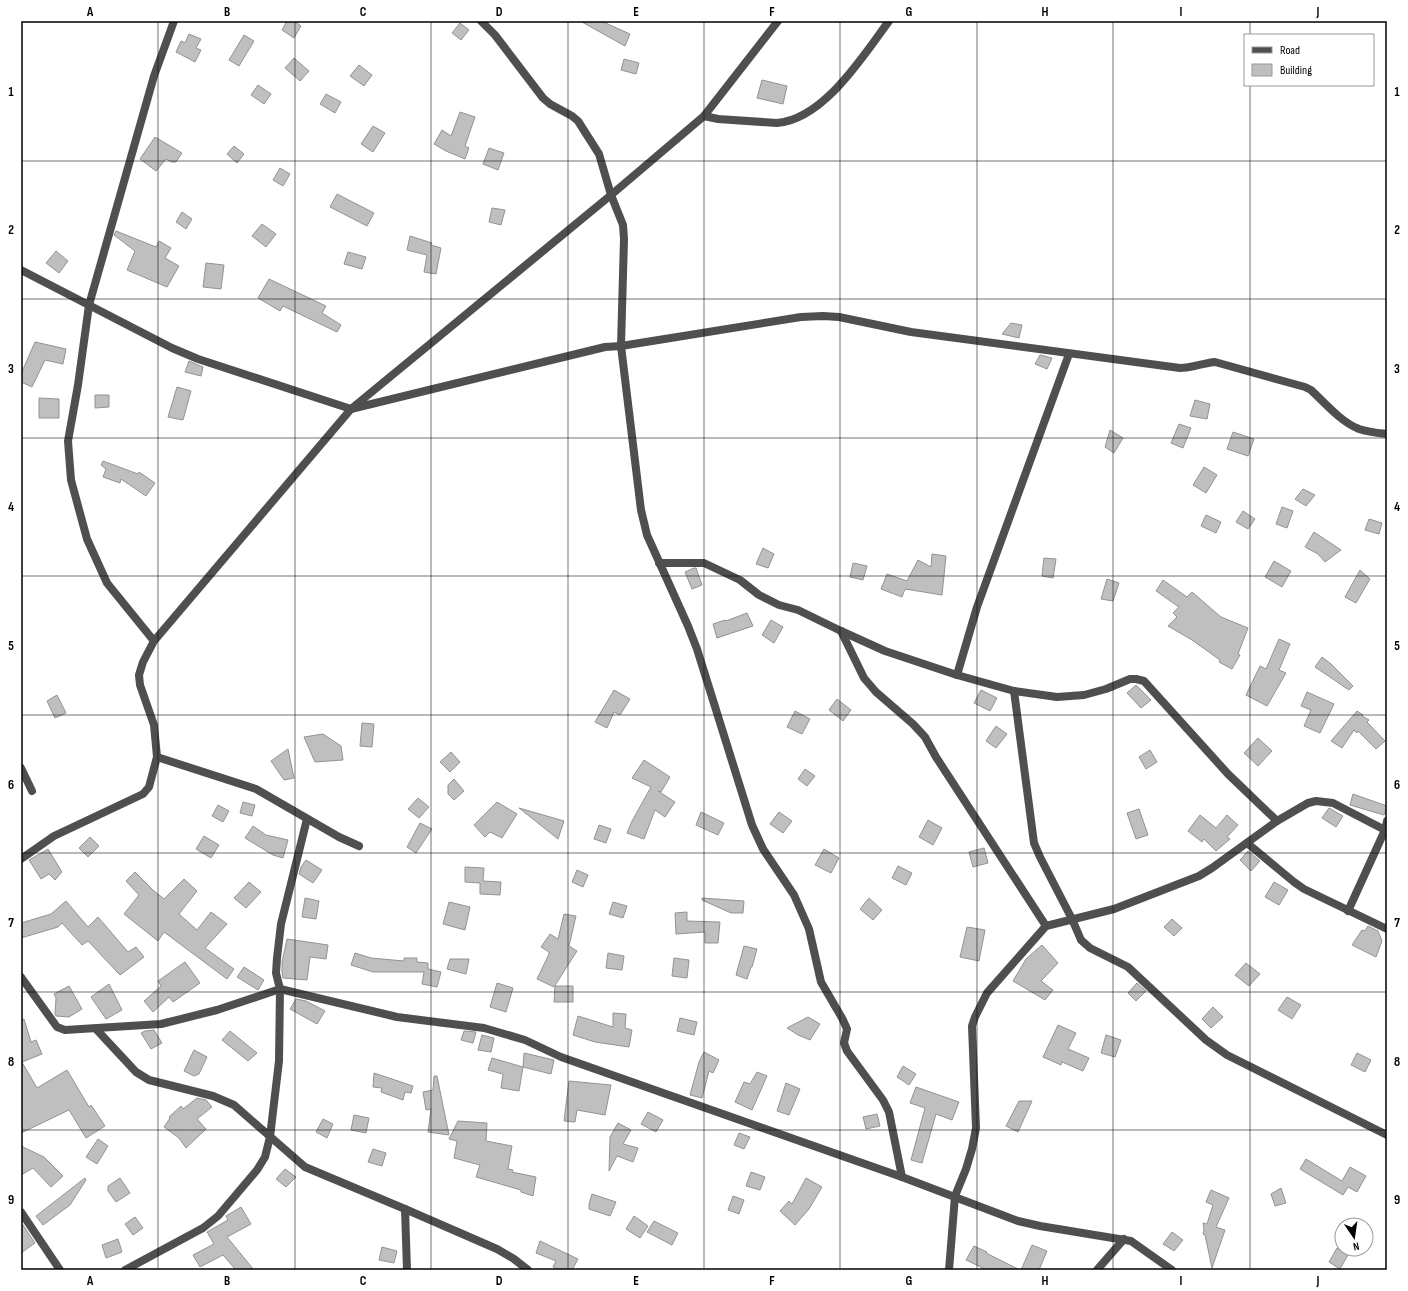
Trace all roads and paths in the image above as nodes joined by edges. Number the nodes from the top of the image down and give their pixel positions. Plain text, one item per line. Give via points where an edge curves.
1 (174, 21) edge
2 (481, 21) edge
3 (778, 21) edge
4 (889, 21) edge
5 (704, 116) junction
6 (611, 195) junction
7 (21, 270) edge
8 (89, 305) junction
9 (621, 346) junction
10 (1068, 354) junction
11 (351, 409) junction
12 (1387, 434) edge
13 (659, 563) junction
14 (841, 631) junction
15 (154, 641) junction
16 (957, 675) junction
17 (1014, 691) junction
18 (157, 757) junction
19 (21, 768) edge
20 (32, 791) dead end
21 (307, 819) junction
22 (1387, 821) edge
23 (1277, 822) junction
24 (1385, 830) junction
25 (1247, 843) junction
26 (360, 846) dead end
27 (21, 859) edge
28 (1348, 911) junction
29 (1072, 919) junction
30 (1046, 926) junction
31 (1387, 929) edge
32 (21, 977) edge
33 (280, 989) junction
34 (96, 1029) junction
35 (1387, 1135) edge
36 (270, 1138) junction
37 (902, 1177) junction
38 (955, 1196) junction
39 (405, 1209) junction
40 (21, 1212) edge
41 (1124, 1239) junction
42 (60, 1270) edge
43 (125, 1270) edge
44 (408, 1270) edge
45 (528, 1270) edge
46 (949, 1270) edge
47 (1097, 1270) edge
48 (1172, 1270) edge

1 - 8 street via 154,76
2 - 6 street via 495,35 542,98 578,121 602,159
3 - 5 street
4 - 5 street via 840,86 818,105 794,119 777,123
5 - 6 street
6 - 9 street via 623,225 624,239
6 - 11 street
7 - 8 street
8 - 11 street via 198,359
8 - 15 street via 68,441 71,480 87,539 107,583
9 - 10 street via 823,316 912,332
9 - 11 street via 581,352
9 - 13 street via 642,510 647,535
10 - 12 street via 1180,368 1215,362 1305,387 1343,419 1358,428
10 - 16 street via 977,606
11 - 15 street
13 - 14 street via 704,563 740,580 759,596 798,610
13 - 37 street via 697,649 752,825 763,849 794,895 809,929 820,982 847,1029 844,1043 847,1051 883,1100 888,1112
14 - 16 street via 885,651
14 - 30 street via 864,678 925,737
15 - 18 street via 139,675 140,686 154,725
16 - 17 street
17 - 23 street via 1057,697 1084,695 1106,690 1130,679 1144,681 1228,774
17 - 29 street via 1034,843
18 - 21 street via 256,789
18 - 27 street via 149,787 142,794 54,836
19 - 20 street
21 - 26 street
21 - 33 street via 281,924 276,973
22 - 24 street
23 - 24 street via 1308,803 1325,802 1333,803
23 - 25 street
24 - 28 street
25 - 28 street via 1294,882
25 - 29 street via 1199,876 1119,908
28 - 31 street
29 - 30 street
29 - 35 street via 1081,940 1090,948 1128,967 1206,1040 1228,1054
30 - 38 street via 987,993 975,1017 972,1026 976,1128 970,1156
32 - 34 street via 58,1027 65,1030
33 - 34 street via 217,1010 161,1024
33 - 36 street via 279,1061
33 - 37 street via 397,1017 484,1028 525,1040 561,1057
34 - 36 street via 136,1072 149,1080 213,1096 234,1105
36 - 39 street via 305,1167
36 - 43 street via 258,1170 218,1216 203,1228
37 - 38 street
38 - 41 street via 1018,1221
38 - 46 street
39 - 44 street
39 - 45 street via 497,1249 514,1258
40 - 42 street
41 - 47 street
41 - 48 street via 1131,1241

